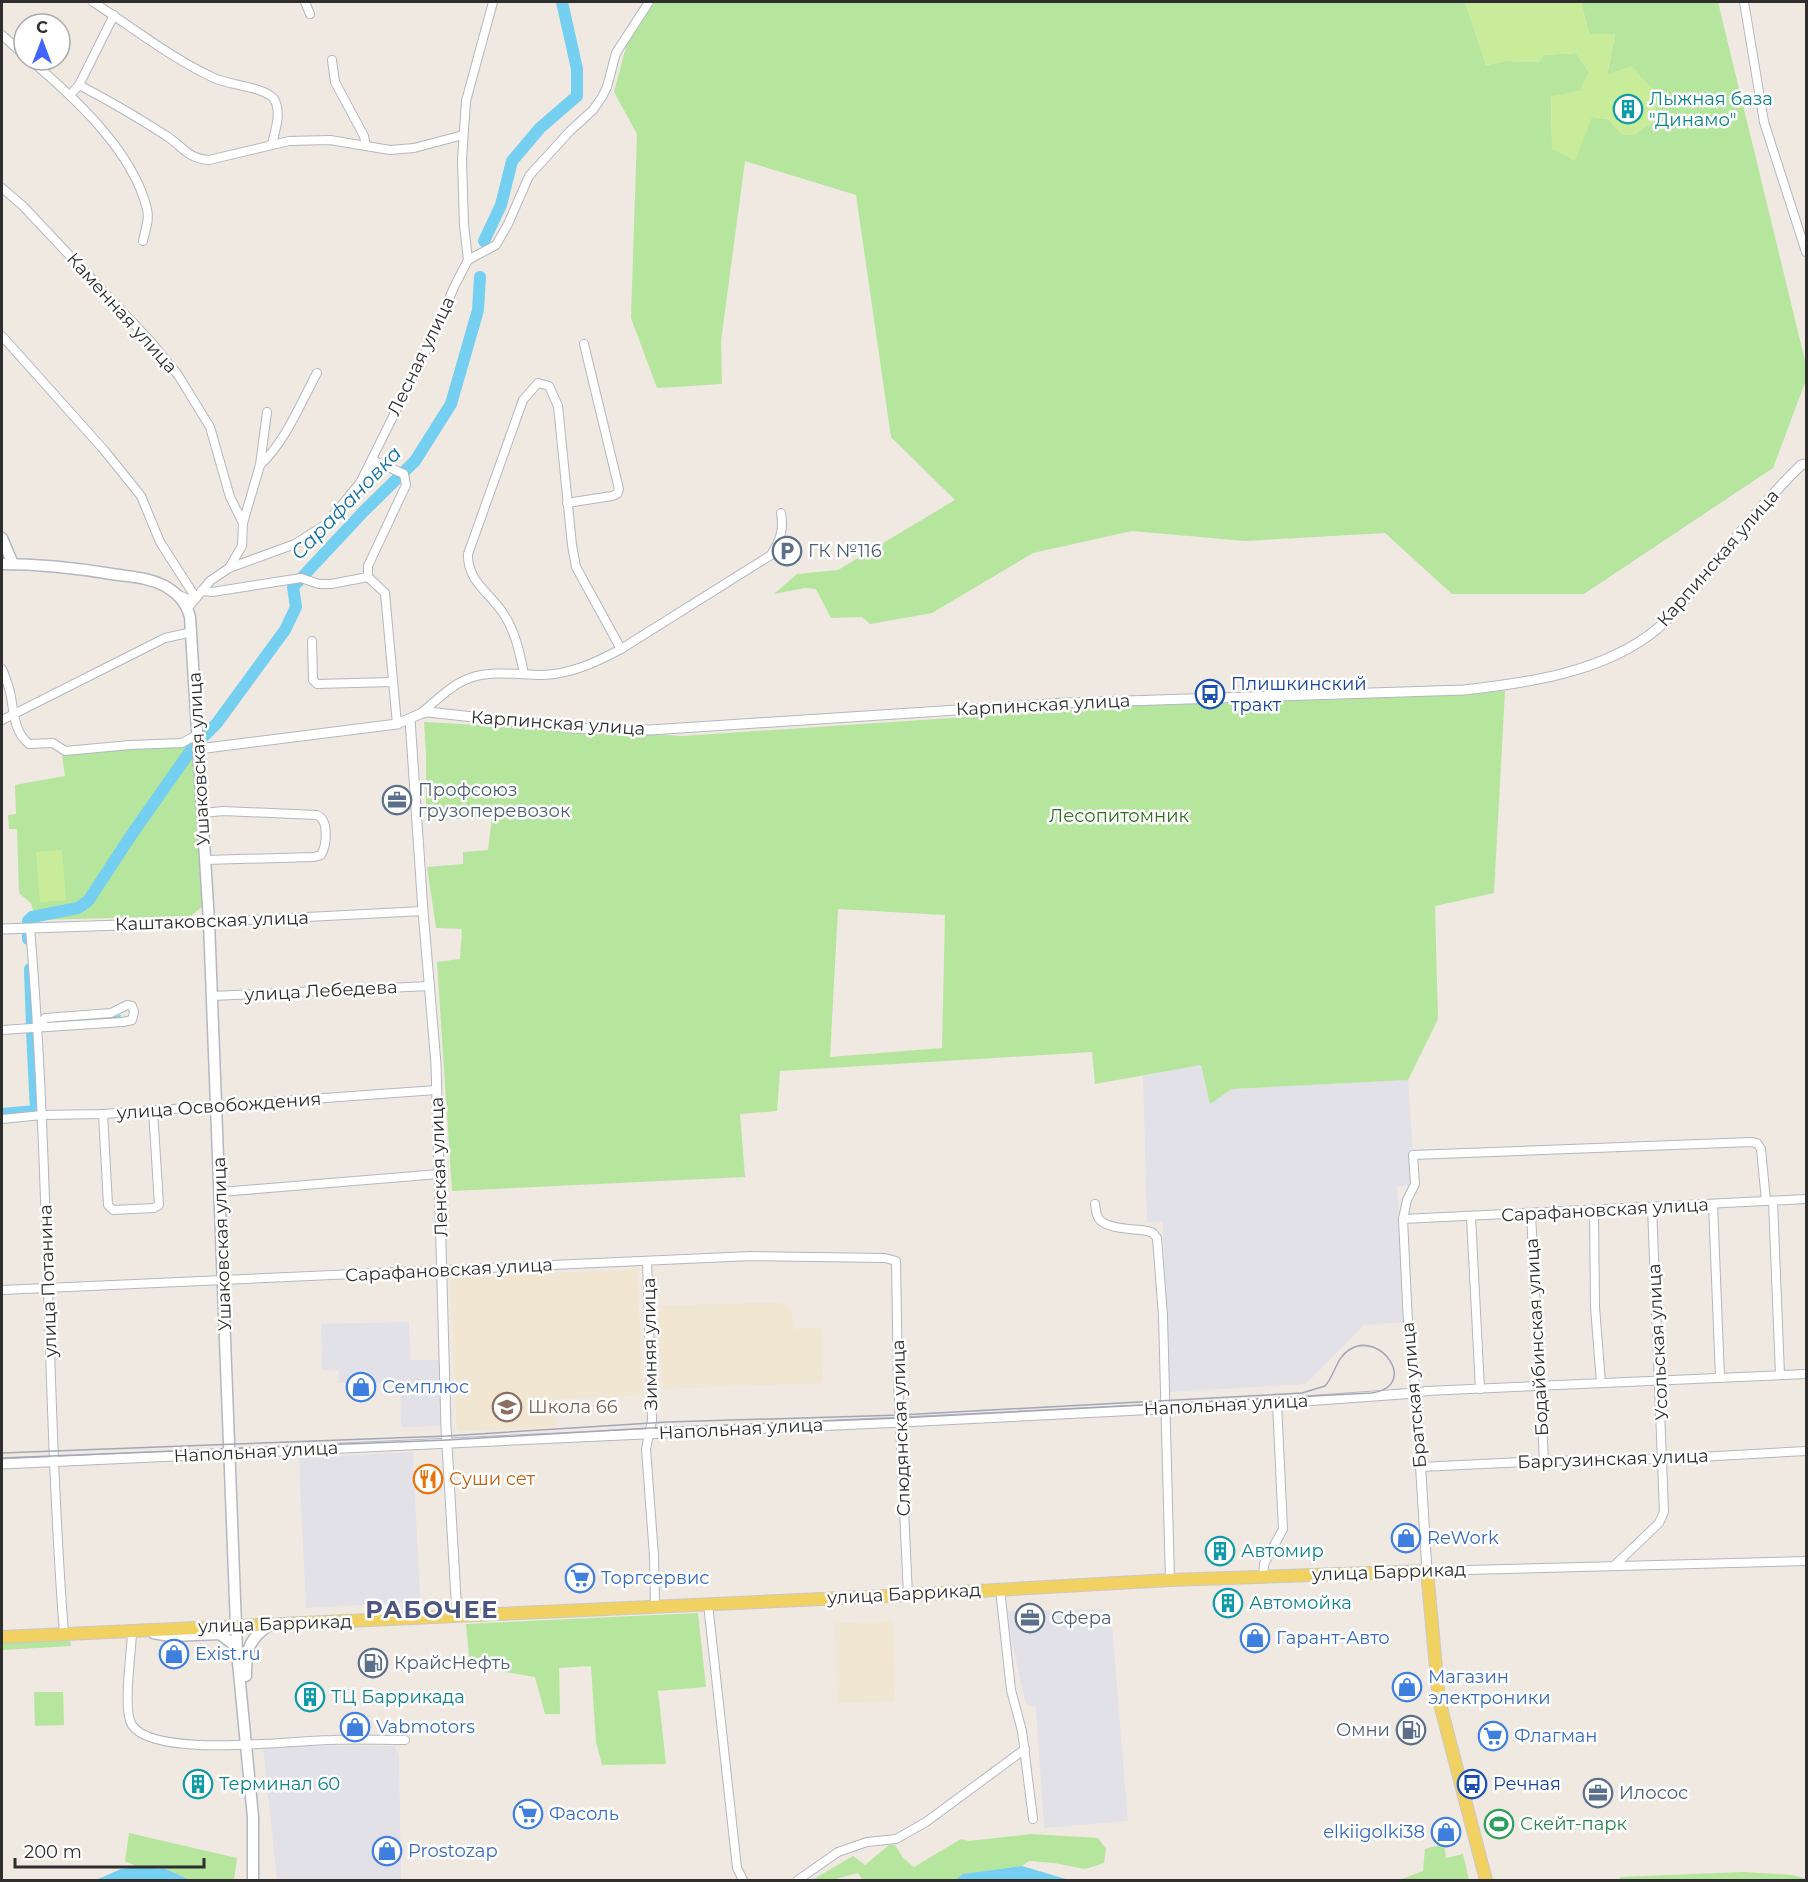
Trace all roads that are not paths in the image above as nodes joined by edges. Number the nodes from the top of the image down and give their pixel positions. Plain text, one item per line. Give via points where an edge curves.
1 (93, 2) edge
2 (305, 2) edge
3 (649, 2) edge
4 (1744, 2) edge
5 (491, 4) edge
6 (310, 14) dead end
7 (114, 15) junction
8 (332, 60) dead end
9 (44, 72) edge
10 (79, 85) junction
11 (70, 95) junction
12 (464, 135) junction
13 (272, 144) junction
14 (366, 146) junction
15 (2, 188) edge
16 (142, 241) dead end
17 (1806, 252) edge
18 (468, 260) junction
19 (2, 336) edge
20 (584, 344) dead end
21 (317, 373) dead end
22 (267, 412) dead end
23 (372, 460) junction
24 (1805, 462) edge
25 (260, 465) junction
26 (567, 503) junction
27 (781, 513) dead end
28 (243, 523) junction
29 (2, 538) edge
30 (2, 564) edge
31 (13, 564) junction
32 (229, 568) junction
33 (368, 577) junction
34 (199, 594) junction
35 (179, 595) junction
36 (188, 608) junction
37 (192, 632) junction
38 (312, 641) dead end
39 (621, 650) junction
40 (2, 669) edge
41 (524, 674) junction
42 (392, 682) junction
43 (13, 714) junction
44 (420, 714) junction
45 (410, 719) junction
46 (2, 720) edge
47 (397, 724) junction
48 (198, 734) junction
49 (198, 749) junction
50 (202, 813) junction
51 (206, 860) junction
52 (423, 911) junction
53 (209, 922) junction
54 (30, 928) junction
55 (2, 929) edge
56 (430, 986) junction
57 (212, 996) junction
58 (39, 1028) junction
59 (2, 1030) edge
60 (436, 1090) junction
61 (216, 1106) junction
62 (153, 1110) junction
63 (103, 1114) junction
64 (42, 1115) junction
65 (2, 1119) edge
66 (439, 1174) junction
67 (221, 1192) junction
68 (1806, 1199) edge
69 (1770, 1201) junction
70 (1095, 1204) dead end
71 (1713, 1204) junction
72 (1652, 1207) junction
73 (1594, 1210) junction
74 (1531, 1214) junction
75 (1471, 1217) junction
76 (1403, 1219) junction
77 (647, 1261) junction
78 (896, 1261) joint
79 (443, 1271) junction
80 (223, 1281) junction
81 (49, 1288) junction
82 (2, 1290) edge
83 (1806, 1374) edge
84 (1780, 1375) junction
85 (1720, 1378) junction
86 (1660, 1380) junction
87 (1600, 1383) junction
88 (1539, 1386) junction
89 (1480, 1389) junction
90 (1416, 1393) junction
91 (1276, 1403) junction
92 (1165, 1409) junction
93 (900, 1422) junction
94 (648, 1433) junction
95 (447, 1443) junction
96 (1806, 1451) edge
97 (230, 1454) junction
98 (1663, 1459) junction
99 (54, 1461) junction
100 (1544, 1461) junction
101 (2, 1464) edge
102 (1420, 1467) junction
103 (1806, 1561) edge
104 (1615, 1565) junction
105 (1427, 1571) junction
106 (1263, 1578) junction
107 (1170, 1580) junction
108 (1000, 1589) junction
109 (908, 1595) junction
110 (708, 1604) junction
111 (655, 1606) junction
112 (457, 1615) junction
113 (273, 1623) junction
114 (237, 1624) junction
115 (132, 1630) junction
116 (64, 1634) junction
117 (2, 1637) edge
118 (237, 1652) junction
119 (405, 1740) dead end
120 (247, 1745) junction
121 (1025, 1749) junction
122 (1033, 1819) dead end
123 (253, 1881) edge
124 (743, 1881) edge
125 (798, 1881) edge
126 (1486, 1881) edge

1 - 7 street
2 - 6 street
3 - 18 street via 616,53 602,98 529,176 496,245
4 - 17 street via 1764,122
5 - 12 street via 466,101
7 - 10 street
7 - 13 street via 196,69 266,93 274,100 278,112
8 - 14 street via 335,82
9 - 11 street
10 - 11 street
10 - 13 street via 168,137 196,159 209,160
11 - 16 street via 117,146 137,184 147,209
12 - 14 street via 414,148
12 - 18 street
13 - 14 street via 330,140
15 - 28 street, Каменная улица via 178,375 210,427 230,497
18 - 23 street, Лесная улица
19 - 34 street via 141,496 160,542
20 - 26 street via 619,489 612,496
21 - 25 street via 283,436
22 - 25 street
23 - 32 street, Лесная улица via 360,483 325,525 295,544
23 - 33 street via 403,473 406,485 368,566
24 - 44 street, Карпинская улица via 1775,491 1657,629 1610,657 1498,686 1065,703 650,730 575,728
25 - 28 street
26 - 39 street via 576,567
26 - 41 street via 558,406 549,386 538,383 524,400 467,565 471,576 506,618 519,645
27 - 39 street via 783,526 771,555
28 - 32 street via 242,546
29 - 31 main road
30 - 31 main road
31 - 35 main road via 147,579
32 - 34 street, Лесная улица
33 - 34 street via 331,584 301,578
33 - 42 street via 385,593
34 - 35 street via 188,599
34 - 36 street, Лесная улица
35 - 36 main road
36 - 37 main road, Ушаковская улица
37 - 43 street via 165,638
37 - 48 main road, Ушаковская улица
38 - 42 street via 313,680 317,684
39 - 41 street via 560,673
40 - 43 street
41 - 44 street via 470,678
42 - 47 street
43 - 46 street
43 - 48 street via 21,737 29,744 53,743 65,751 182,743
44 - 45 street, Карпинская улица
45 - 47 street, Карпинская улица
45 - 52 street, Ленская улица
47 - 49 street, Карпинская улица
48 - 49 main road, Ушаковская улица
49 - 50 main road, Ушаковская улица
50 - 51 main road, Ушаковская улица
50 - 51 street via 317,814 325,822 321,855
51 - 53 main road, Ушаковская улица
52 - 53 street, Каштаковская улица
52 - 56 street, Ленская улица
53 - 54 street, Каштаковская улица
53 - 57 main road, Ушаковская улица
54 - 55 street, Каштаковская улица
54 - 58 street, улица Потанина
56 - 57 street, улица Лебедева
56 - 60 street, Ленская улица
57 - 61 main road, Ушаковская улица
58 - 58 street via 123,1022 132,1020 134,1012 127,1005 111,1013 45,1018
58 - 59 street
58 - 64 street, улица Потанина
60 - 61 street, улица Освобождения
60 - 66 street, Ленская улица
61 - 62 street, улица Освобождения
61 - 67 main road, Ушаковская улица
62 - 63 street, улица Освобождения
62 - 63 street via 159,1205 154,1208 113,1210 108,1205
63 - 64 street, улица Освобождения
64 - 65 street, улица Освобождения
64 - 81 street, улица Потанина
66 - 67 street
66 - 79 street, Ленская улица
67 - 80 main road, Ушаковская улица
68 - 69 street, Сарафановская улица
69 - 71 street, Сарафановская улица
69 - 76 street, Братская улица via 1761,1149 1751,1142 1413,1155 1415,1184
69 - 84 street
70 - 92 street via 1100,1221 1107,1225 1148,1231 1157,1239
71 - 72 street, Сарафановская улица
71 - 85 street
72 - 73 street, Сарафановская улица
72 - 86 street, Усольская улица
73 - 74 street, Сарафановская улица
73 - 87 street
74 - 75 street, Сарафановская улица
74 - 88 street, Бодайбинская улица
75 - 76 street, Сарафановская улица
75 - 89 street
76 - 90 street, Братская улица
77 - 78 street, Сарафановская улица via 751,1256
77 - 79 street, Сарафановская улица
77 - 94 street, Зимняя улица via 651,1417
78 - 93 street, Слюдянская улица
79 - 80 street, Сарафановская улица
79 - 95 street, Ленская улица
80 - 81 street, Сарафановская улица
80 - 97 main road, Ушаковская улица
81 - 82 street, Сарафановская улица
81 - 99 street, улица Потанина
83 - 84 street, Напольная улица
84 - 85 street, Напольная улица
85 - 86 street, Напольная улица
86 - 87 street, Напольная улица
86 - 98 street, Усольская улица
87 - 88 street, Напольная улица
88 - 89 street, Напольная улица
88 - 100 street, Бодайбинская улица
89 - 90 street, Напольная улица
90 - 91 street, Напольная улица
90 - 102 street, Братская улица
91 - 92 street, Напольная улица
91 - 106 street via 1284,1529 1264,1564
92 - 93 street, Напольная улица
92 - 107 street
93 - 94 street, Напольная улица
93 - 109 street, Слюдянская улица
94 - 95 street, Напольная улица
94 - 111 street, Зимняя улица
95 - 97 street, Напольная улица
95 - 112 street, Ленская улица
96 - 98 street, Баргузинская улица
97 - 99 street, Напольная улица
97 - 114 main road, Ушаковская улица
98 - 100 street, Баргузинская улица
98 - 104 street, Усольская улица via 1664,1512 1659,1523
99 - 101 street, Напольная улица
99 - 116 street, улица Потанина
100 - 102 street, Баргузинская улица
102 - 105 street, Братская улица
103 - 104 street, улица Баррикад
104 - 105 street, улица Баррикад
105 - 106 main road, улица Баррикад
105 - 126 main road via 1439,1700
106 - 107 main road, улица Баррикад
107 - 108 main road, улица Баррикад
108 - 109 main road, улица Баррикад
108 - 121 street via 1011,1690
109 - 110 main road, улица Баррикад
110 - 111 main road, улица Баррикад
110 - 124 street via 737,1868
111 - 112 main road, улица Баррикад
112 - 113 main road, улица Баррикад
113 - 114 main road, улица Баррикад
113 - 120 main road via 258,1633 246,1653
114 - 115 main road, улица Баррикад
114 - 118 main road, Ушаковская улица
115 - 116 main road, улица Баррикад
115 - 118 main road via 170,1636 220,1634
115 - 120 street via 127,1706 133,1727 177,1743
116 - 117 main road, улица Баррикад
118 - 120 main road, Ушаковская улица
119 - 120 street
120 - 123 main road, Ушаковская улица
121 - 122 street
121 - 125 street via 896,1839 867,1842 838,1852

